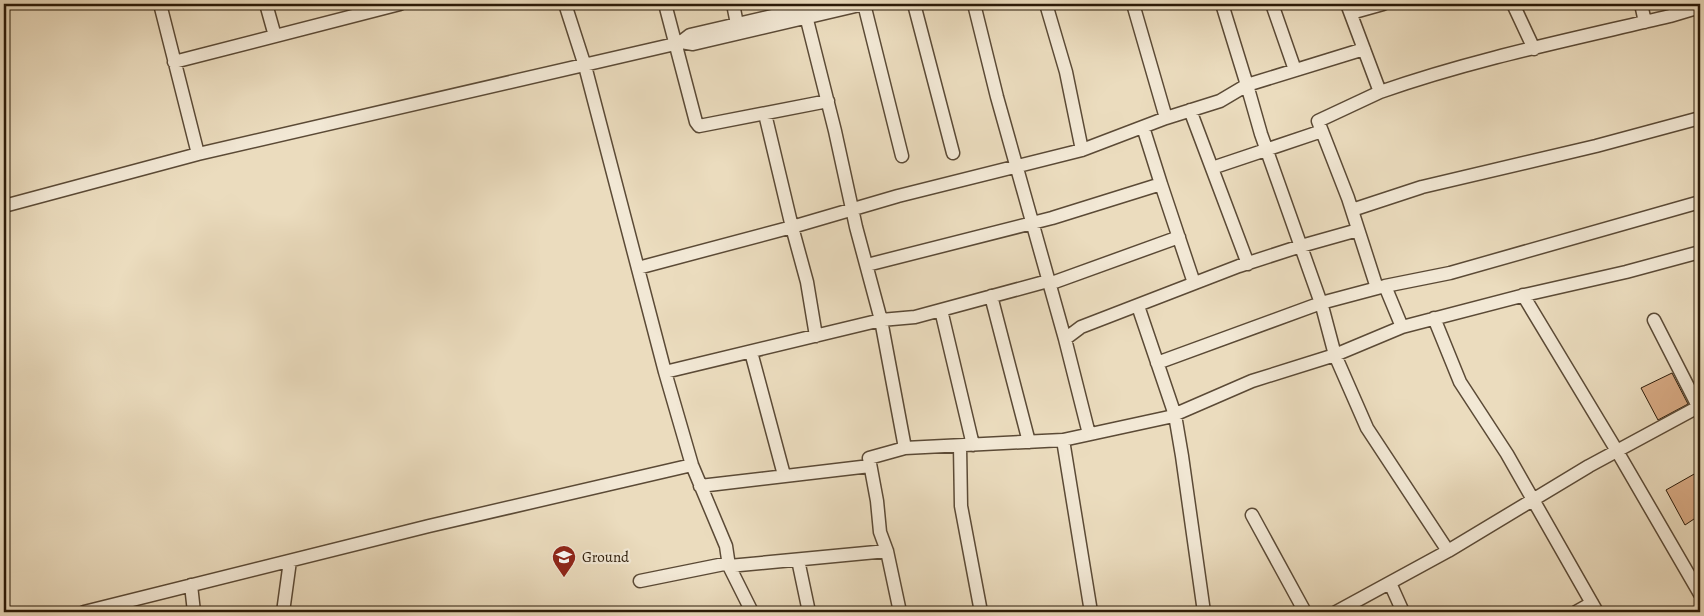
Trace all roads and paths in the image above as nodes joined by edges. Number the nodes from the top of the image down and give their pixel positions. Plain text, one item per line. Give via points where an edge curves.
1 (160, 4) edge
2 (266, 4) edge
3 (400, 4) edge
4 (565, 4) edge
5 (665, 4) edge
6 (733, 4) edge
7 (824, 4) edge
8 (864, 4) edge
9 (914, 4) edge
10 (974, 4) edge
11 (1046, 4) edge
12 (1133, 4) edge
13 (1222, 4) edge
14 (1272, 4) edge
15 (1383, 4) edge
16 (1513, 4) edge
17 (1641, 4) edge
18 (1700, 7) edge
19 (361, 9) edge
20 (1349, 9) edge
21 (805, 10) edge
22 (1645, 22) junction
23 (737, 24) junction
24 (275, 36) junction
25 (678, 43) junction
26 (1364, 48) junction
27 (1534, 49) junction
28 (174, 62) junction
29 (585, 66) junction
30 (1295, 70) junction
31 (1247, 86) junction
32 (1380, 92) junction
33 (828, 101) junction
34 (1190, 110) junction
35 (765, 114) junction
36 (1166, 118) junction
37 (1700, 118) edge
38 (1143, 127) junction
39 (1322, 131) junction
40 (1082, 150) junction
41 (1267, 150) junction
42 (953, 153) dead end
43 (198, 154) junction
44 (902, 156) dead end
45 (1017, 166) junction
46 (1212, 168) junction
47 (1161, 184) junction
48 (1700, 202) edge
49 (4, 206) edge
50 (852, 209) junction
51 (1352, 210) junction
52 (1032, 224) junction
53 (792, 227) junction
54 (1358, 230) junction
55 (1179, 237) junction
56 (1301, 246) junction
57 (1700, 252) edge
58 (1248, 264) junction
59 (867, 265) junction
60 (638, 268) junction
61 (1049, 282) junction
62 (1194, 283) junction
63 (1381, 287) junction
64 (1523, 295) junction
65 (992, 296) junction
66 (1321, 303) junction
67 (1138, 306) junction
68 (941, 310) junction
69 (1434, 318) junction
70 (881, 320) junction
71 (1654, 320) dead end
72 (1402, 327) junction
73 (816, 336) junction
74 (1065, 339) junction
75 (751, 352) junction
76 (1335, 354) junction
77 (1157, 364) junction
78 (665, 372) junction
79 (1700, 408) edge
80 (1175, 415) junction
81 (1090, 434) junction
82 (1063, 440) junction
83 (1029, 442) junction
84 (967, 445) junction
85 (905, 448) junction
86 (1617, 451) junction
87 (692, 465) junction
88 (870, 466) junction
89 (784, 475) junction
90 (700, 486) junction
91 (1533, 500) junction
92 (1252, 515) dead end
93 (888, 551) junction
94 (1448, 551) junction
95 (798, 560) junction
96 (290, 561) junction
97 (729, 564) junction
98 (640, 581) dead end
99 (1390, 583) junction
100 (191, 585) junction
101 (1700, 594) edge
102 (1595, 608) edge
103 (89, 612) edge
104 (194, 612) edge
105 (283, 612) edge
106 (752, 612) edge
107 (809, 612) edge
108 (900, 612) edge
109 (981, 612) edge
110 (1091, 612) edge
111 (1204, 612) edge
112 (1305, 612) edge
113 (1336, 612) edge
114 (1403, 612) edge
115 (1576, 612) edge

1 - 28 street
2 - 24 street
3 - 19 street
4 - 29 street
5 - 25 street
6 - 23 street
7 - 21 street
8 - 21 street
8 - 44 street
9 - 42 street
10 - 45 street
11 - 40 street via 1066,72
12 - 36 street
13 - 31 street
14 - 30 street
15 - 20 street
16 - 27 street
17 - 22 street
18 - 22 street
19 - 24 street
20 - 26 street
21 - 23 street
21 - 25 street via 693,44
21 - 33 street
22 - 27 street
23 - 25 street via 690,35
24 - 28 street
25 - 29 street
25 - 35 street via 697,125
26 - 30 street
26 - 32 street
27 - 32 street via 1429,75
28 - 43 street
29 - 43 street
29 - 60 street
30 - 31 street
31 - 34 street
31 - 41 street
32 - 39 street via 1318,121
33 - 35 street
33 - 50 street
34 - 36 street
34 - 46 street
35 - 53 street
36 - 38 street
37 - 51 street via 1422,187
38 - 40 street
38 - 47 street
39 - 41 street
39 - 51 street
40 - 45 street
41 - 46 street
41 - 56 street
43 - 49 street
45 - 50 street
45 - 52 street
46 - 58 street
47 - 52 street
47 - 55 street
48 - 63 street via 1450,272
50 - 53 street
50 - 59 street
51 - 54 street
52 - 59 street
52 - 61 street
53 - 60 street
53 - 73 street via 807,282
54 - 56 street
54 - 63 street
55 - 61 street
55 - 62 street
56 - 58 street
56 - 66 street
57 - 64 street
58 - 62 street
59 - 70 street
60 - 78 street
61 - 65 street
61 - 74 street
62 - 67 street
63 - 66 street
63 - 72 street
64 - 69 street
64 - 86 street
65 - 68 street
65 - 83 street
66 - 76 street
66 - 77 street
67 - 74 street via 1081,327
67 - 77 street
68 - 70 street via 915,317
68 - 84 street
69 - 72 street
69 - 91 street via 1460,382
70 - 73 street
70 - 85 street
71 - 79 street
72 - 76 street
73 - 75 street
74 - 81 street
75 - 78 street
75 - 89 street
76 - 80 street via 1252,381
76 - 94 street via 1367,428
77 - 80 street
78 - 87 street
79 - 86 street
80 - 81 street
80 - 111 street
81 - 82 street
82 - 83 street
82 - 110 street
83 - 84 street
84 - 85 street
84 - 109 street via 961,506
85 - 88 street via 868,458
86 - 91 street
86 - 101 street
87 - 90 street
87 - 96 street
88 - 89 street
88 - 93 street via 880,532
89 - 90 street
90 - 97 street via 726,546
91 - 94 street
91 - 102 street
92 - 112 street
93 - 95 street
93 - 108 street
94 - 99 street
95 - 97 street
95 - 107 street
96 - 100 street
96 - 105 street
97 - 98 street
97 - 106 street
99 - 113 street
99 - 114 street
100 - 103 street
100 - 104 street
102 - 115 street

